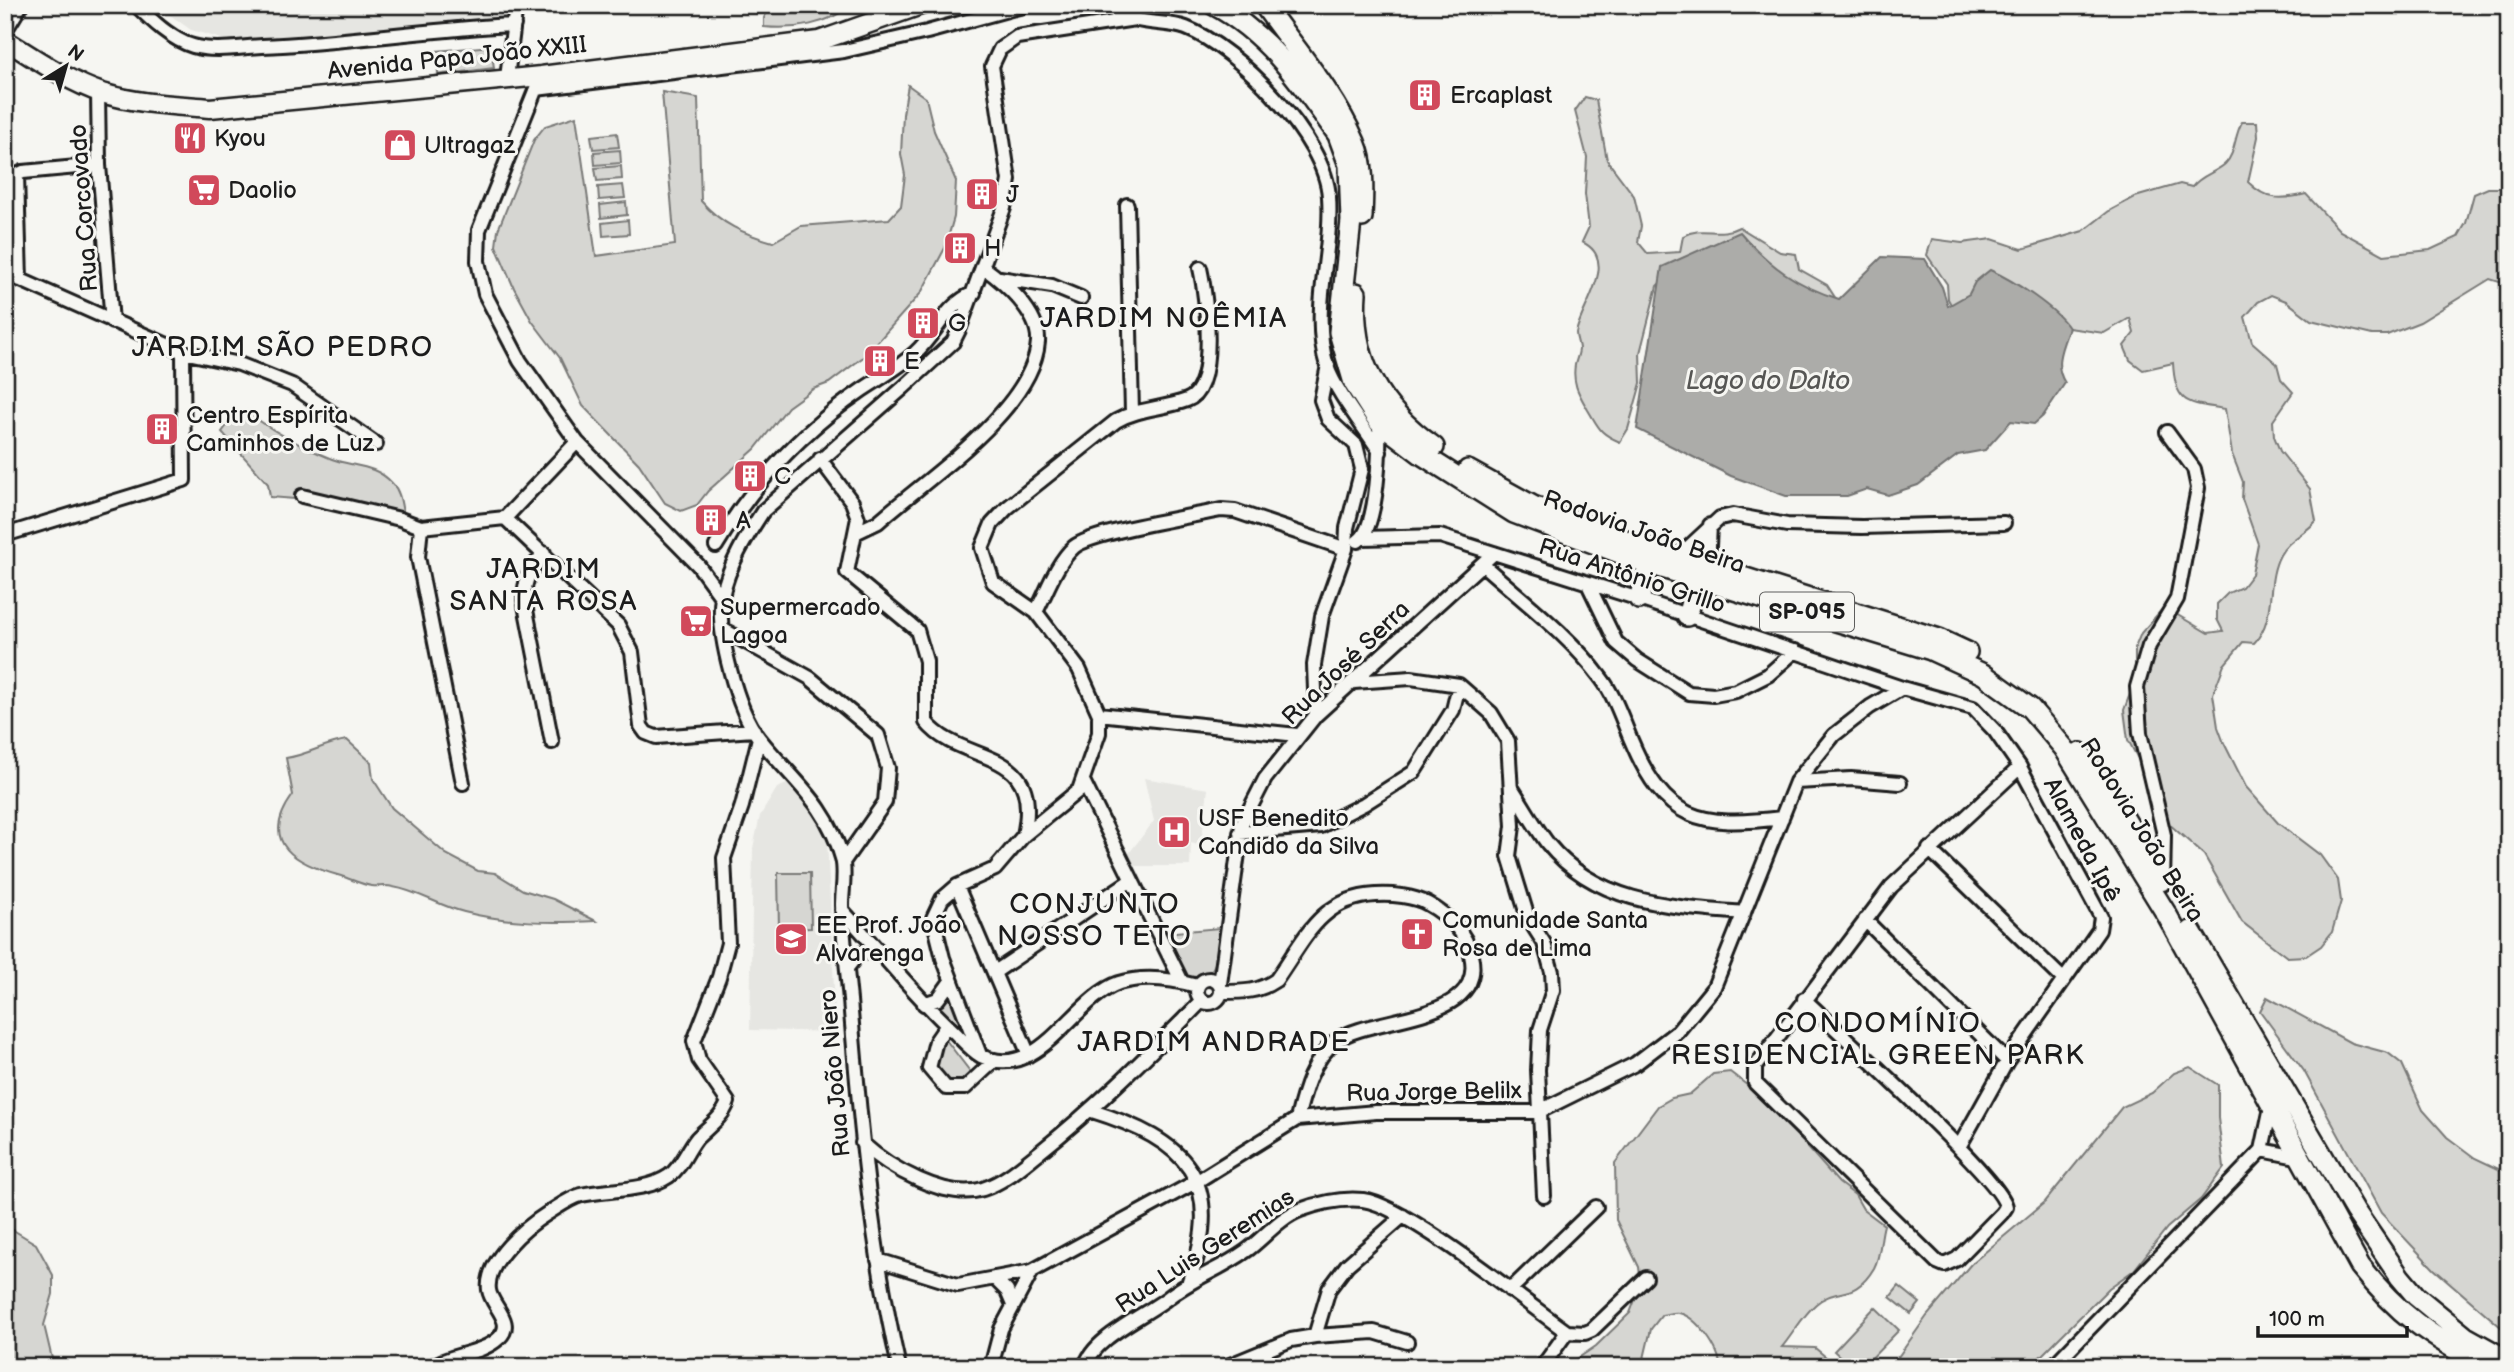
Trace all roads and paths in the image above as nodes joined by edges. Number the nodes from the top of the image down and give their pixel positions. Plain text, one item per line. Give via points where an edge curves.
1 (21, 5) edge
2 (136, 5) edge
3 (516, 5) edge
4 (921, 5) edge
5 (1026, 5) edge
6 (1094, 5) edge
7 (1214, 5) edge
8 (1264, 5) edge
9 (1135, 19) junction
10 (514, 25) junction
11 (5, 31) edge
12 (5, 40) edge
13 (507, 78) junction
14 (539, 82) junction
15 (98, 91) junction
16 (99, 165) junction
17 (1127, 205) dead end
18 (983, 267) junction
19 (1200, 268) dead end
20 (5, 273) edge
21 (999, 278) junction
22 (20, 280) junction
23 (974, 293) junction
24 (1081, 298) dead end
25 (112, 322) junction
26 (1339, 332) junction
27 (183, 352) junction
28 (1327, 367) junction
29 (1132, 412) junction
30 (1379, 422) junction
31 (2167, 432) dead end
32 (577, 442) junction
33 (376, 444) dead end
34 (1380, 452) junction
35 (820, 459) junction
36 (302, 496) dead end
37 (505, 518) junction
38 (2004, 523) dead end
39 (1710, 525) junction
40 (421, 527) junction
41 (857, 532) junction
42 (5, 535) edge
43 (1363, 538) junction
44 (716, 546) dead end
45 (1346, 549) junction
46 (544, 553) junction
47 (1494, 553) junction
48 (1678, 557) junction
49 (1482, 564) junction
50 (1648, 564) junction
51 (698, 565) junction
52 (1703, 572) junction
53 (727, 579) junction
54 (1588, 584) junction
55 (722, 598) junction
56 (1639, 599) junction
57 (1036, 612) junction
58 (1687, 616) junction
59 (724, 630) junction
60 (1795, 652) junction
61 (1354, 682) junction
62 (1458, 685) junction
63 (1902, 688) junction
64 (1099, 714) junction
65 (1316, 715) junction
66 (1995, 731) joint
67 (756, 734) junction
68 (1297, 735) junction
69 (552, 742) dead end
70 (2020, 767) junction
71 (1796, 782) junction
72 (463, 783) dead end
73 (1084, 783) junction
74 (1900, 783) dead end
75 (1513, 789) junction
76 (1782, 818) junction
77 (1240, 833) junction
78 (1024, 835) junction
79 (1929, 849) junction
80 (843, 862) junction
81 (1130, 881) junction
82 (2163, 884) junction
83 (957, 886) junction
84 (842, 910) junction
85 (1744, 913) junction
86 (1865, 920) junction
87 (875, 950) junction
88 (847, 968) junction
89 (995, 972) junction
90 (2064, 980) junction
91 (951, 981) junction
92 (1182, 982) junction
93 (1197, 986) junction
94 (1221, 988) junction
95 (1804, 999) junction
96 (1202, 1001) junction
97 (924, 1004) junction
98 (947, 1025) junction
99 (980, 1055) junction
100 (1029, 1055) junction
101 (995, 1060) junction
102 (2007, 1061) junction
103 (2272, 1102) junction
104 (1092, 1111) junction
105 (1538, 1112) junction
106 (1297, 1119) junction
107 (862, 1143) junction
108 (1959, 1147) junction
109 (2262, 1150) junction
110 (2302, 1158) junction
111 (1199, 1180) junction
112 (1544, 1196) dead end
113 (1596, 1207) dead end
114 (1403, 1216) junction
115 (878, 1260) junction
116 (1032, 1271) junction
117 (994, 1278) junction
118 (1646, 1278) dead end
119 (1189, 1281) junction
120 (1510, 1290) junction
121 (1013, 1305) junction
122 (1567, 1332) junction
123 (1315, 1336) junction
124 (1407, 1342) dead end
125 (2509, 1361) edge
126 (431, 1367) edge
127 (900, 1367) edge
128 (991, 1367) edge
129 (1085, 1367) edge
130 (1225, 1367) edge
131 (1542, 1367) edge
132 (2052, 1367) edge
133 (2484, 1367) edge

1 - 11 street
2 - 10 street via 192,46 312,45 431,29
3 - 10 street
4 - 14 main road, Avenida Papa João XXIII via 819,41
5 - 14 street via 844,51
6 - 9 street
7 - 26 main road, Rodovia João Beira / SP-095 via 1270,46 1344,149 1351,221
8 - 48 main road, Rodovia João Beira / SP-095 via 1356,143 1363,191 1354,315 1358,345 1370,378 1389,410 1461,466 1533,506
9 - 18 street, Rua João Niero via 1017,37 1000,48 992,66 1009,180
9 - 28 street via 1185,28 1217,46 1286,111 1318,156 1329,196 1321,325
10 - 13 street
12 - 15 main road, Avenida Papa João XXIII
13 - 14 main road, Avenida Papa João XXIII
13 - 15 main road, Avenida Papa João XXIII via 211,108 149,103
14 - 32 street via 479,230 478,261 485,293 520,361
15 - 16 street, Rua Corcovado
16 - 22 street via 18,175
16 - 25 street, Rua Corcovado
17 - 29 street
18 - 21 street
18 - 23 street, Rua João Niero
19 - 29 street via 1206,312 1204,383 1190,399
20 - 22 street
21 - 24 street via 1052,286
21 - 41 street via 1012,288 1038,340 1023,387 989,427 878,522
22 - 25 street
23 - 35 street, Rua João Niero via 953,342
23 - 44 street via 951,306 935,333 908,359 864,389 772,466
25 - 27 street
26 - 28 street
26 - 30 main road, Rodovia João Beira / SP-095 via 1354,383
27 - 33 street via 239,364 292,385
27 - 42 street via 184,480
28 - 34 street
28 - 45 street via 1321,400 1328,419 1361,454
29 - 57 street via 992,524 982,548 993,582
30 - 34 street
30 - 50 main road, Rodovia João Beira / SP-095 via 1514,513
31 - 82 street via 2194,469 2198,488 2177,599 2149,646 2137,687 2140,733 2164,835
32 - 37 street
32 - 51 street
34 - 43 street
35 - 41 street via 852,502 859,518
35 - 53 street, Rua João Niero via 763,511
36 - 40 street
37 - 40 street
37 - 46 street
38 - 39 street via 1787,525 1733,515
39 - 48 street
39 - 52 street
40 - 72 street via 418,557
41 - 78 street via 847,572 911,622 922,640 926,722 943,738 1003,763 1018,778 1028,814
43 - 45 street
43 - 47 street, Rua Antônio Grillo via 1440,536
45 - 57 street via 1221,510 1076,544
45 - 65 street via 1322,616 1314,665
46 - 67 street via 618,625 632,652 641,726 646,733 656,737
46 - 69 street via 524,583 524,600
47 - 49 street, Rua José Serra
47 - 54 street, Rua Antônio Grillo
48 - 52 main road, Rodovia João Beira / SP-095
49 - 61 street, Rua José Serra
49 - 76 street via 1587,659 1609,689 1637,754 1665,800 1685,814 1714,821
50 - 52 main road, Rodovia João Beira / SP-095
50 - 56 main road
51 - 53 street
51 - 55 street
52 - 58 main road
52 - 82 main road, Rodovia João Beira / SP-095 via 1939,639 2007,677 2080,752
52 - 103 main road, Rodovia João Beira / SP-095 via 1931,650 1983,674 2030,708 2064,748 2153,892
53 - 55 street, Rua João Niero
54 - 56 street, Rua Antônio Grillo
54 - 60 street via 1616,642 1689,693 1736,691 1768,675
55 - 59 street, Rua João Niero
56 - 58 street, Rua Antônio Grillo
57 - 64 street via 1079,669
58 - 60 street, Rua Antônio Grillo
59 - 67 street, Rua João Niero via 736,698
59 - 80 street via 810,678 878,734 888,768 885,802
60 - 63 street, Rua Antônio Grillo
61 - 62 street via 1411,678
61 - 65 street, Rua José Serra
62 - 75 street via 1477,698 1505,732
62 - 77 street via 1453,709 1413,772 1321,826
63 - 66 street, Rua Antônio Grillo via 1973,708
63 - 71 street, Rua Jorge Belilx via 1834,735
64 - 68 street
64 - 73 street via 1100,733
65 - 68 street, Rua José Serra
66 - 70 street, Alameda Ipê
67 - 80 street, Rua João Niero via 814,799 828,820
67 - 126 street via 742,806 724,858 728,943 694,1041 699,1060 728,1102 725,1110 670,1175 578,1196 546,1214 498,1260 489,1279 489,1293 502,1313 505,1329 501,1336 485,1348
68 - 77 street, Rua José Serra via 1265,779
70 - 79 street
70 - 90 street, Alameda Ipê via 2101,917 2099,930
71 - 74 street via 1851,779
71 - 76 street, Rua Jorge Belilx
73 - 78 street
73 - 81 street
75 - 85 street via 1547,843 1570,866 1616,895 1678,908
75 - 105 street via 1509,856 1528,918 1544,943 1552,972 1553,990 1540,1030
76 - 85 street, Rua Jorge Belilx
77 - 94 street, Rua José Serra
78 - 83 street via 995,869
79 - 86 street
79 - 90 street
80 - 84 street, Rua João Niero
81 - 89 street
81 - 92 street
82 - 125 main road, Rodovia João Beira / SP-095 via 2356,1211 2400,1277 2466,1337
83 - 89 street
83 - 91 street via 942,898 933,918
84 - 87 street
84 - 88 street, Rua João Niero
85 - 105 street, Rua Jorge Belilx via 1714,987 1678,1031 1634,1064
86 - 95 street
86 - 102 street
87 - 88 street via 858,954
87 - 97 street
88 - 107 street, Rua João Niero
89 - 100 street
90 - 102 street, Alameda Ipê
91 - 97 street via 938,999
91 - 99 street
92 - 93 street
92 - 100 street via 1146,978 1118,984 1095,997
93 - 94 street via 1210,978
93 - 96 street
94 - 96 street via 1214,1002
94 - 106 street via 1255,991 1266,987 1319,919 1339,902 1363,895 1391,894 1426,902 1450,919 1468,944 1472,978 1466,987 1446,1006 1358,1029 1338,1040 1321,1055 1305,1086
95 - 108 street
95 - 108 street via 1755,1067 1755,1083 1944,1265 1958,1259 2006,1207 2003,1194
96 - 104 street
97 - 98 street
98 - 99 street
98 - 101 street via 936,1041 929,1068 946,1088 965,1088
99 - 101 street
100 - 101 street
102 - 108 street, Alameda Ipê
103 - 109 street
103 - 110 main road, Rodovia João Beira / SP-095
104 - 107 street via 1011,1175 981,1190 949,1189 898,1170
104 - 111 street via 1132,1124 1182,1156
105 - 106 street, Rua Jorge Belilx via 1376,1112
105 - 112 street
106 - 111 street, Rua Jorge Belilx
107 - 115 street, Rua João Niero
109 - 110 street
109 - 132 street
110 - 133 main road, Rodovia João Beira / SP-095 via 2360,1266 2380,1290 2428,1333
111 - 116 street, Rua Jorge Belilx
111 - 119 street via 1201,1250
113 - 120 street
114 - 119 street, Rua Luis Geremias via 1361,1200 1327,1202 1297,1211 1247,1251
114 - 120 street, Rua Luis Geremias
114 - 123 street via 1347,1265 1329,1289
115 - 117 street, Rua Jorge Belilx via 952,1285
115 - 127 street, Rua João Niero
116 - 117 street, Rua Jorge Belilx
116 - 121 street
117 - 121 street
118 - 122 street via 1592,1330
119 - 129 street, Rua Luis Geremias via 1096,1346
120 - 122 street, Rua Luis Geremias
121 - 128 street
122 - 131 street
123 - 124 street via 1374,1332
123 - 130 street via 1291,1340

